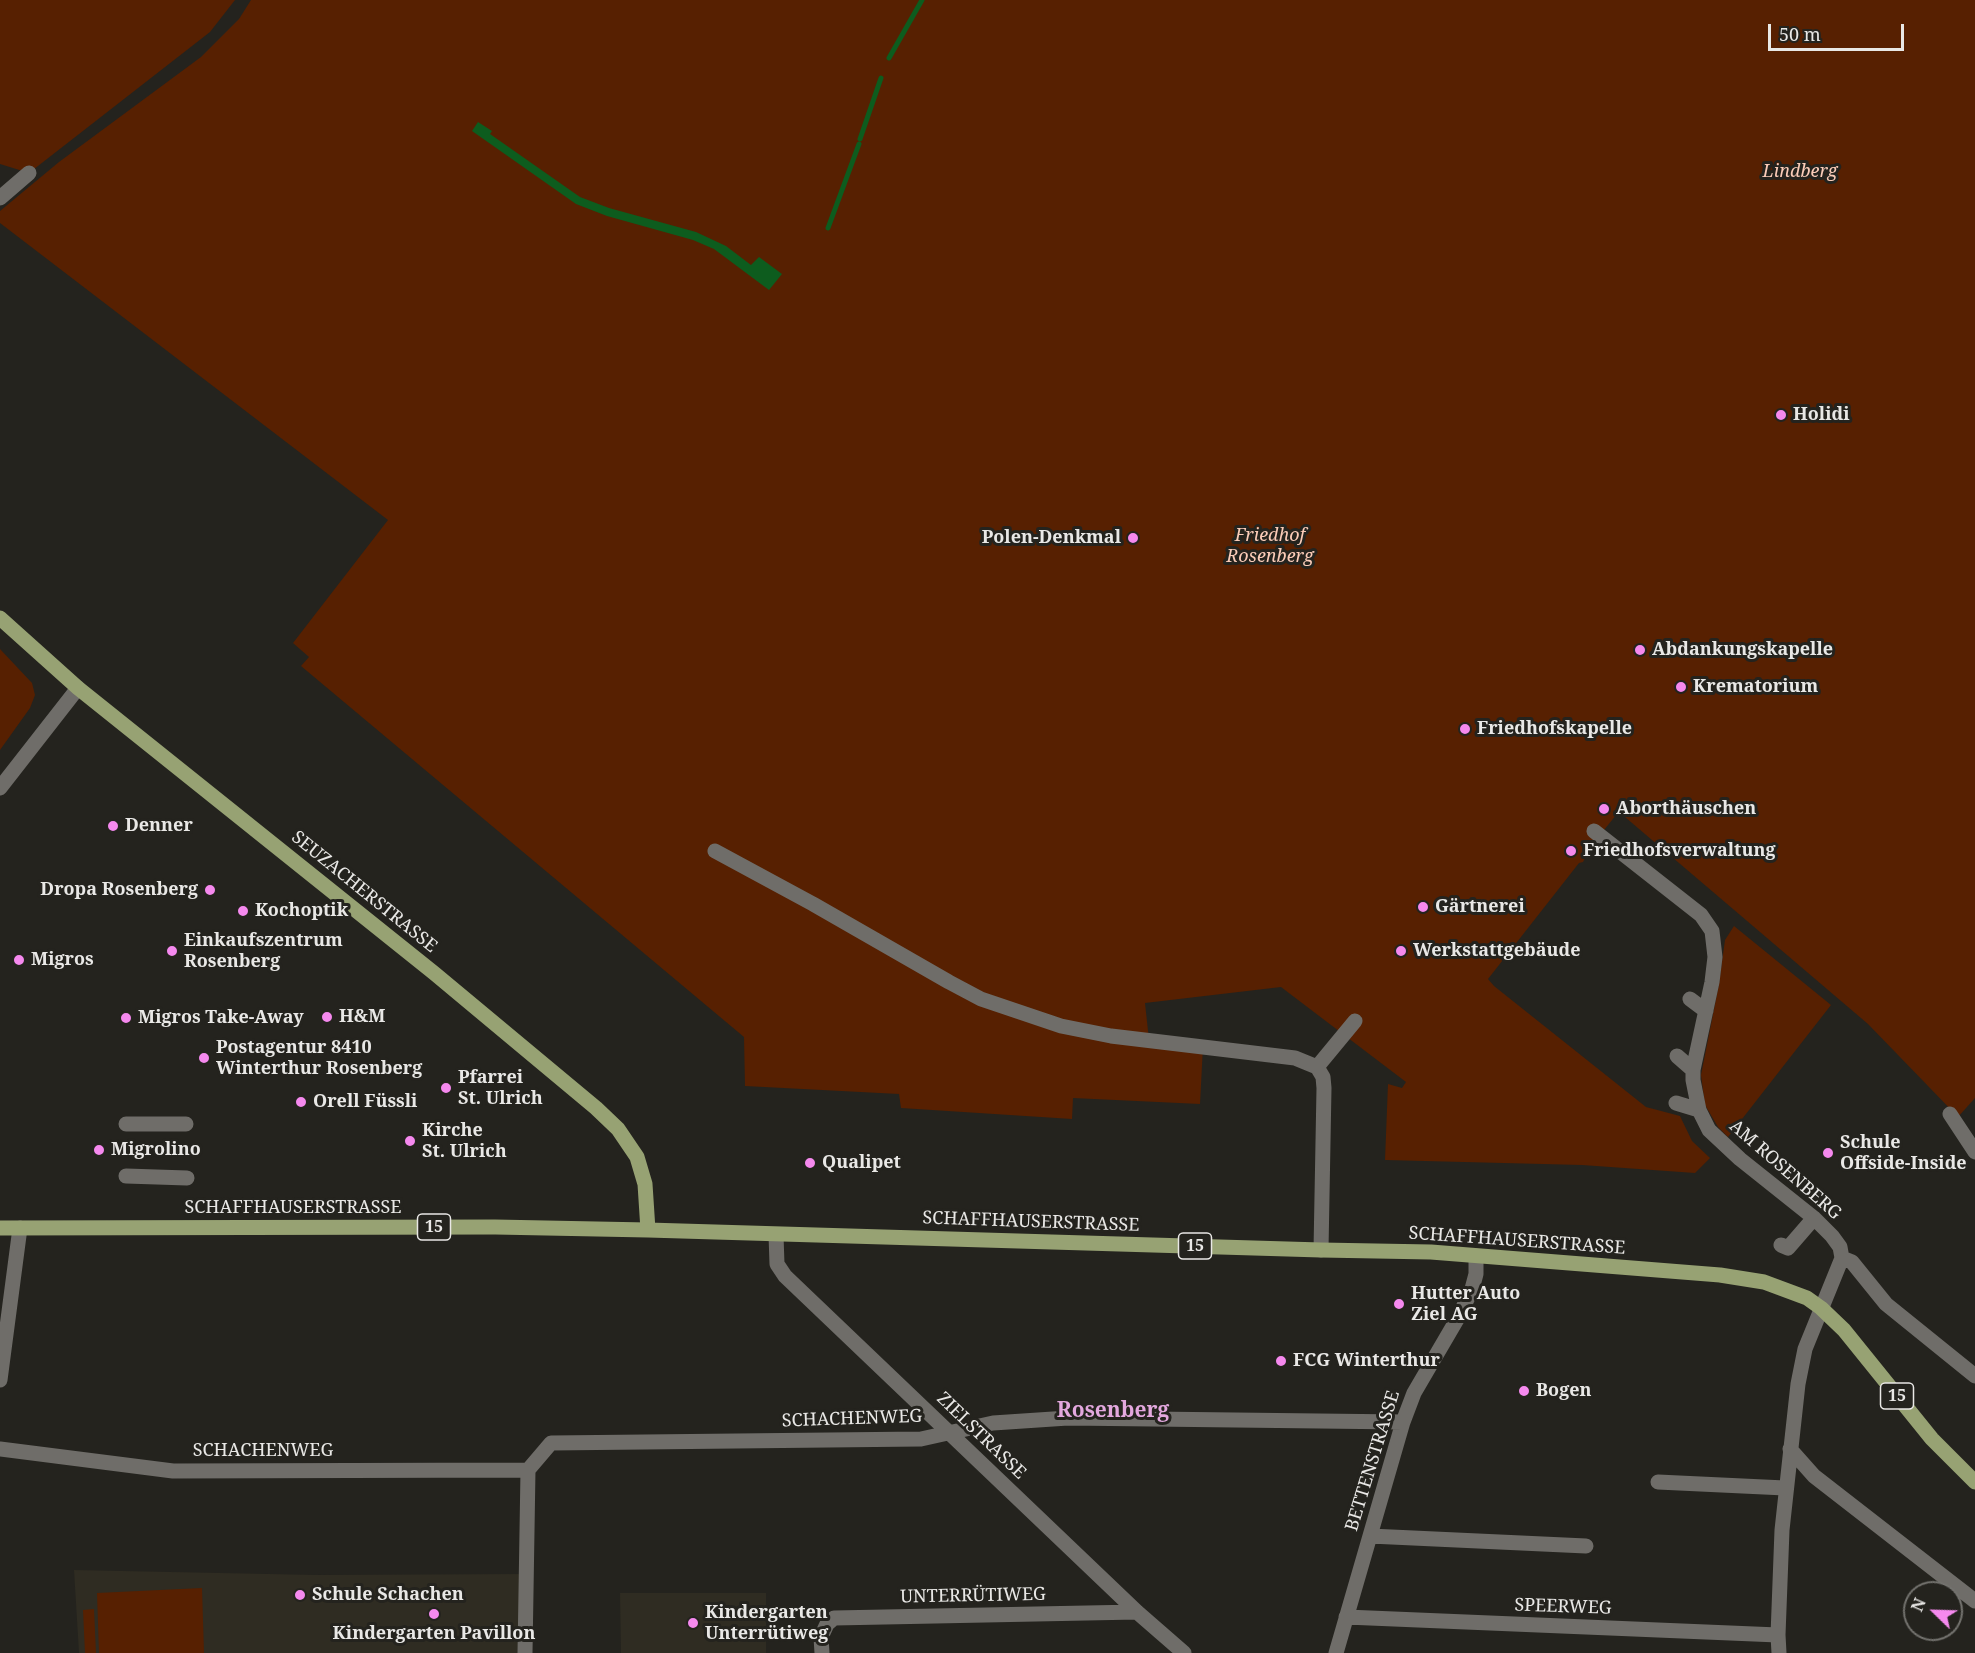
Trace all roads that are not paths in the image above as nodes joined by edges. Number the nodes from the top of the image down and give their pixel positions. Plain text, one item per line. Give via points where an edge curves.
1 (29, 172) dead end
2 (0, 198) edge
3 (0, 618) edge
4 (78, 688) junction
5 (0, 788) edge
6 (1594, 831) dead end
7 (715, 851) dead end
8 (1690, 999) dead end
9 (1706, 1011) junction
10 (1355, 1021) dead end
11 (1677, 1056) dead end
12 (1317, 1067) junction
13 (1694, 1070) junction
14 (1676, 1103) dead end
15 (1699, 1110) junction
16 (1950, 1114) dead end
17 (126, 1124) dead end
18 (186, 1124) dead end
19 (1975, 1152) edge
20 (126, 1176) dead end
21 (187, 1178) dead end
22 (1814, 1218) junction
23 (0, 1228) edge
24 (20, 1228) junction
25 (648, 1230) junction
26 (776, 1235) junction
27 (1781, 1245) dead end
28 (1321, 1250) junction
29 (1476, 1256) junction
30 (1842, 1258) junction
31 (1821, 1308) junction
32 (1975, 1376) edge
33 (0, 1380) edge
34 (1403, 1422) junction
35 (949, 1431) junction
36 (0, 1449) edge
37 (1790, 1449) junction
38 (528, 1470) junction
39 (1658, 1482) dead end
40 (1975, 1482) edge
41 (1785, 1488) junction
42 (1370, 1536) junction
43 (1586, 1546) dead end
44 (1975, 1601) edge
45 (1137, 1612) junction
46 (1346, 1617) junction
47 (1778, 1635) junction
48 (822, 1645) edge
49 (525, 1653) edge
50 (1184, 1653) edge
51 (1336, 1653) edge
52 (1779, 1653) edge

1 - 2 street
3 - 4 main road, SEUZACHERSTRASSE
4 - 5 street
4 - 25 main road, SEUZACHERSTRASSE via 596,1108 618,1129 636,1157 645,1184
6 - 9 street, AM ROSENBERG via 1708,923 1715,957
7 - 12 street via 981,999 1061,1026 1111,1036 1295,1058
8 - 9 street
9 - 13 street, AM ROSENBERG
10 - 12 street
11 - 13 street
12 - 28 street via 1324,1088
13 - 15 street, AM ROSENBERG
14 - 15 street
15 - 22 street, AM ROSENBERG via 1722,1144
16 - 19 street
17 - 18 street
20 - 21 street
22 - 27 street via 1788,1248
22 - 30 street, AM ROSENBERG via 1840,1247
23 - 24 main road, SCHAFFHAUSERSTRASSE / 15
24 - 25 main road, SCHAFFHAUSERSTRASSE / 15
24 - 33 street
25 - 26 main road, SCHAFFHAUSERSTRASSE / 15
26 - 28 main road, SCHAFFHAUSERSTRASSE / 15
26 - 35 street, ZIELSTRASSE via 777,1264 785,1276
28 - 29 main road, SCHAFFHAUSERSTRASSE / 15
29 - 31 main road, SCHAFFHAUSERSTRASSE / 15 via 1720,1275 1764,1282 1807,1298
29 - 34 street, BETTENSTRASSE via 1476,1274 1468,1298 1414,1393
30 - 31 street
30 - 32 street via 1852,1262 1886,1304
31 - 37 street via 1805,1349
31 - 40 main road, SCHAFFHAUSERSTRASSE / 15 via 1844,1330 1932,1439
34 - 35 street, SCHACHENWEG via 1068,1418 993,1423
34 - 42 street, BETTENSTRASSE
35 - 38 street, SCHACHENWEG via 921,1439 551,1443
35 - 45 street, ZIELSTRASSE
36 - 38 street, SCHACHENWEG via 173,1471
37 - 41 street
37 - 44 street via 1814,1476
38 - 49 street
39 - 41 street
41 - 47 street
42 - 43 street
42 - 46 street, BETTENSTRASSE
45 - 48 street, UNTERRÜTIWEG via 834,1618 827,1624
45 - 50 street, ZIELSTRASSE
46 - 47 street, SPEERWEG
46 - 51 street, BETTENSTRASSE
47 - 52 street

